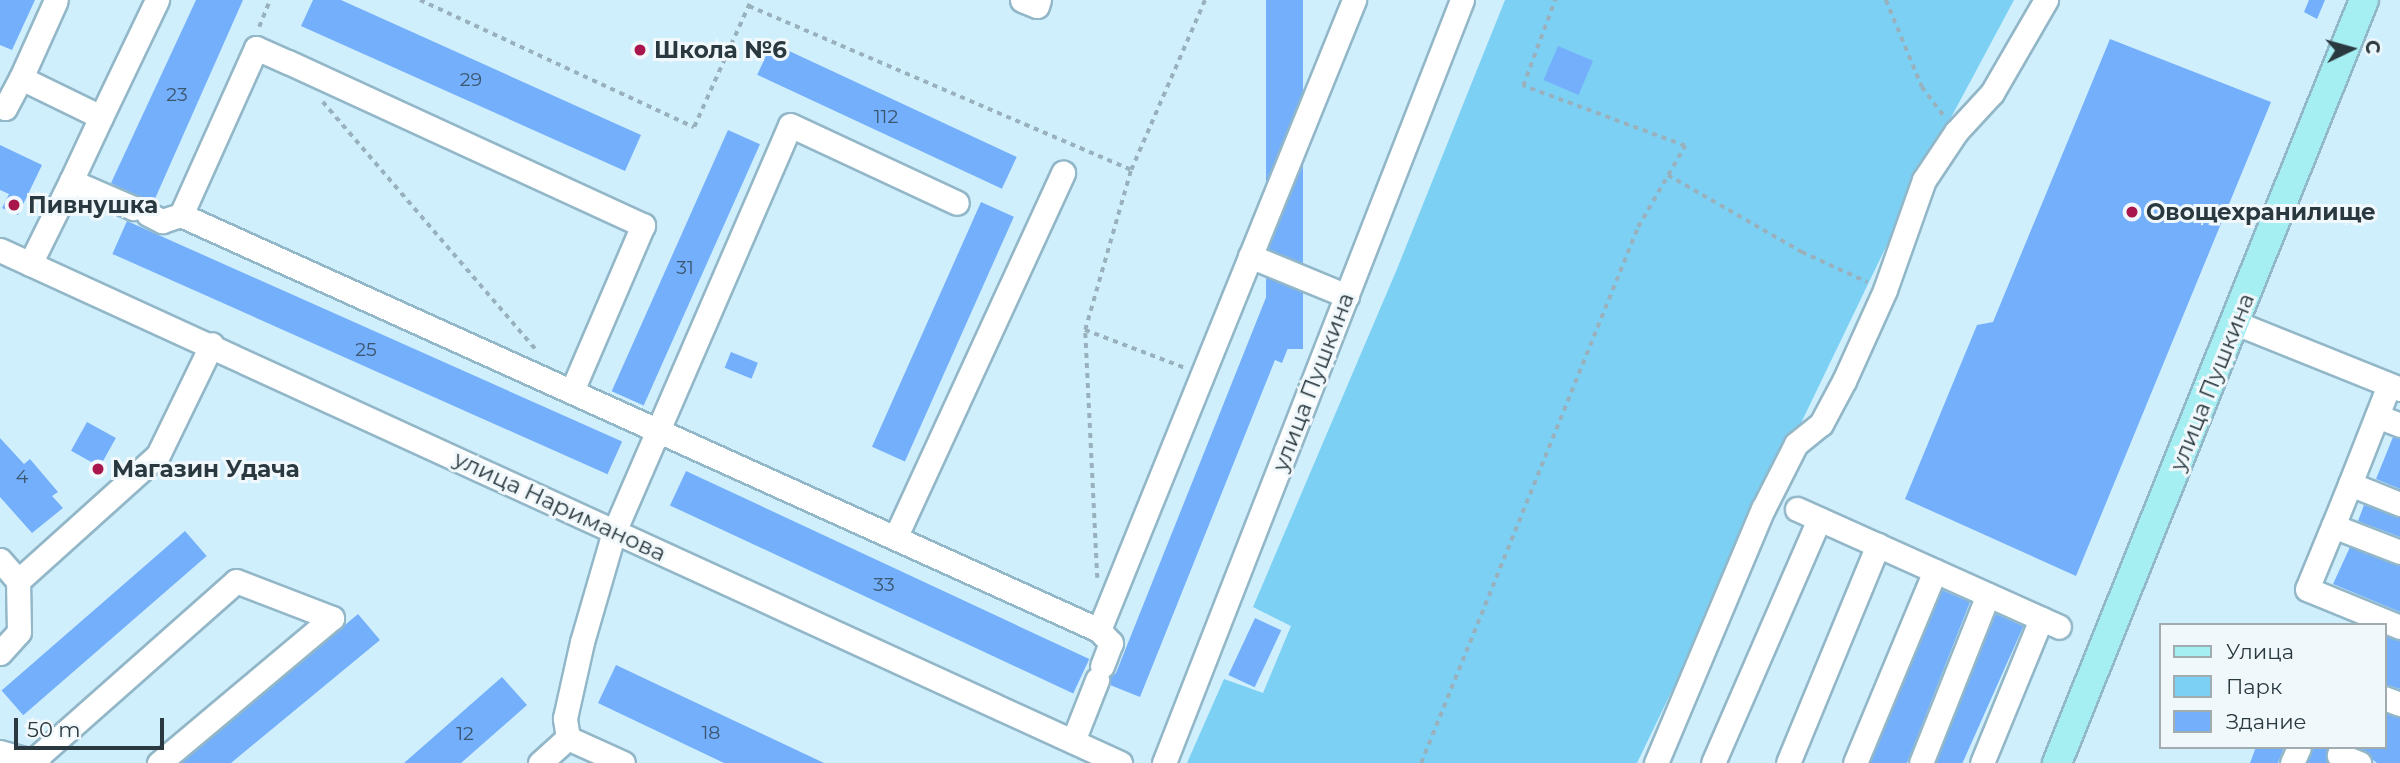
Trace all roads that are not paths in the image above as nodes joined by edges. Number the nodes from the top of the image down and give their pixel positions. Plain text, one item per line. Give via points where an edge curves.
1 (57, 0) edge
2 (157, 0) edge
3 (1022, 0) edge
4 (1040, 0) edge
5 (1354, 0) edge
6 (1462, 0) edge
7 (2046, 0) edge
8 (2356, 5) edge
9 (21, 78) junction
10 (0, 106) edge
11 (101, 117) junction
12 (1063, 173) dead end
13 (71, 181) junction
14 (957, 203) dead end
15 (181, 215) junction
16 (0, 250) edge
17 (1250, 256) junction
18 (30, 264) junction
19 (1347, 296) junction
20 (2236, 323) junction
21 (212, 344) junction
22 (2395, 387) edge
23 (572, 391) junction
24 (2377, 416) junction
25 (2400, 425) edge
26 (656, 429) junction
27 (2350, 484) junction
28 (2400, 504) edge
29 (1797, 509) dead end
30 (1819, 519) junction
31 (2333, 526) junction
32 (614, 532) junction
33 (896, 536) junction
34 (1878, 545) junction
35 (2400, 552) edge
36 (0, 560) edge
37 (1935, 571) junction
38 (18, 581) junction
39 (1988, 595) junction
40 (2400, 627) edge
41 (1099, 630) junction
42 (0, 653) edge
43 (568, 738) junction
44 (1073, 741) junction
45 (0, 752) edge
46 (36, 761) edge
47 (159, 763) edge
48 (540, 763) edge
49 (623, 763) edge
50 (1120, 763) edge
51 (1164, 763) edge
52 (1656, 763) edge
53 (1713, 763) edge
54 (1788, 763) edge
55 (1855, 763) edge
56 (1921, 763) edge
57 (1982, 763) edge
58 (2057, 763) edge

1 - 9 street
2 - 11 street
3 - 4 street via 1037,6
5 - 17 street
6 - 19 street, улица Пушкина
7 - 52 street via 1992,93 1956,132 1924,180 1885,290 1821,424 1796,444 1763,509
8 - 20 main road, улица Пушкина
9 - 10 street via 5,108
9 - 11 street
11 - 13 street
12 - 33 street
13 - 15 street via 162,221
13 - 18 street
14 - 26 street via 790,125
15 - 23 street
15 - 23 street via 256,48 288,62 643,225
16 - 18 street, улица Нариманова
17 - 19 street
17 - 41 street
18 - 21 street, улица Нариманова
19 - 51 street, улица Пушкина
20 - 22 street
20 - 58 main road, улица Пушкина
21 - 32 street, улица Нариманова
21 - 38 street via 158,455
22 - 24 street
23 - 26 street
24 - 25 street
24 - 27 street
26 - 32 street
26 - 33 street
27 - 28 street
27 - 31 street
29 - 30 street
30 - 34 street
30 - 53 street
31 - 35 street
31 - 40 street via 2307,589
32 - 43 street via 579,655 565,718
32 - 44 street, улица Нариманова
33 - 41 street
34 - 37 street
34 - 54 street
36 - 38 street
37 - 39 street
37 - 55 street
38 - 42 street via 19,632
39 - 56 street
39 - 57 street via 2050,623
41 - 44 street via 1111,643
43 - 48 street
43 - 49 street
44 - 50 street, улица Нариманова
45 - 46 street
46 - 47 street via 236,581 332,618

